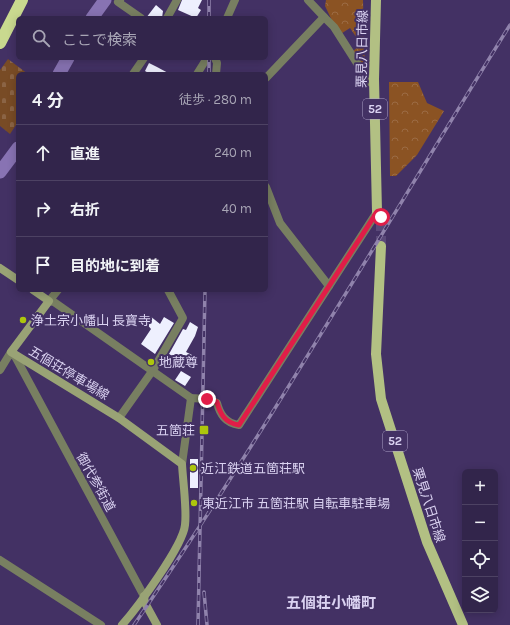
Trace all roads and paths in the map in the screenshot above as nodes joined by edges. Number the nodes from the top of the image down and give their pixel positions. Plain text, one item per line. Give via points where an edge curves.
1 (22, 0) edge
2 (120, 0) edge
3 (177, 0) edge
4 (235, 0) edge
5 (308, 0) edge
6 (376, 0) edge
7 (138, 16) edge
8 (168, 16) edge
9 (228, 16) edge
10 (324, 17) junction
11 (0, 43) edge
12 (143, 60) edge
13 (206, 60) edge
14 (215, 60) edge
15 (134, 72) edge
16 (198, 72) edge
17 (216, 72) edge
18 (268, 76) edge
19 (374, 84) junction
20 (268, 192) edge
21 (379, 214) joint
22 (381, 246) tunnel mouth
23 (0, 268) edge
24 (16, 279) edge
25 (329, 286) junction
26 (35, 292) edge
27 (56, 292) edge
28 (169, 292) edge
29 (49, 301) junction
30 (11, 352) junction
31 (0, 370) edge
32 (153, 370) junction
33 (192, 398) junction
34 (119, 418) junction
35 (182, 464) junction
36 (0, 560) edge
37 (144, 596) junction
38 (101, 625) edge
39 (122, 625) edge
40 (157, 625) edge
41 (463, 625) edge

1 - 11 highway
2 - 7 street via 118,2
3 - 8 street
4 - 9 street
5 - 10 street
6 - 19 main road, 栗見八日市線 / 52
10 - 18 street
10 - 19 street via 334,27 369,82
12 - 15 street
13 - 16 street
14 - 17 street
19 - 21 main road, 栗見八日市線 / 52
20 - 25 street via 280,223
21 - 25 street
22 - 41 main road, 栗見八日市線 / 52 via 376,354 381,399 427,542
23 - 24 main road
25 - 33 street via 239,425 234,425 219,413 217,402
26 - 29 main road
27 - 29 street
28 - 32 street via 183,318
29 - 30 main road, 五個荘停車場線
29 - 32 street
30 - 31 street
30 - 34 main road, 五個荘停車場線
30 - 37 street, 御代参街道
32 - 33 street
32 - 34 street
33 - 35 street
34 - 35 main road, 五個荘停車場線
35 - 37 main road via 185,525 180,540
36 - 38 street
37 - 39 main road
37 - 40 main road, 御代参街道

